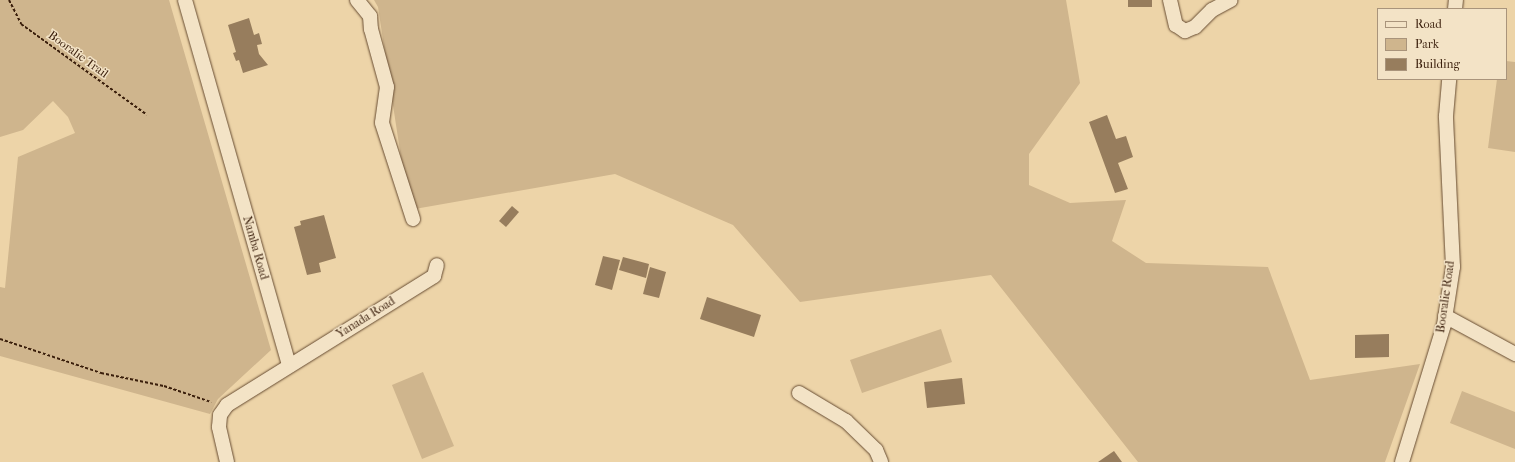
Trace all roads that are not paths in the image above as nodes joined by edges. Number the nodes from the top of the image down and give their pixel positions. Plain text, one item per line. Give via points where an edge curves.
1 (185, 0) edge
2 (357, 0) edge
3 (1170, 0) edge
4 (1231, 0) edge
5 (1449, 80) edge
6 (413, 219) dead end
7 (437, 265) dead end
8 (1446, 316) junction
9 (1515, 354) edge
10 (289, 366) junction
11 (799, 393) dead end
12 (227, 462) edge
13 (882, 462) edge
14 (1402, 462) edge

1 - 10 street, Namba Road
2 - 6 street via 370,16 370,29 387,87 382,123
3 - 4 street via 1176,25 1185,31 1196,27 1212,10
5 - 8 street, Booralie Road via 1446,116 1453,267
7 - 10 street, Yanada Road via 434,276
8 - 9 street
8 - 14 street, Booralie Road
10 - 12 street via 234,400 223,410 219,427
11 - 13 street via 846,421 876,450

